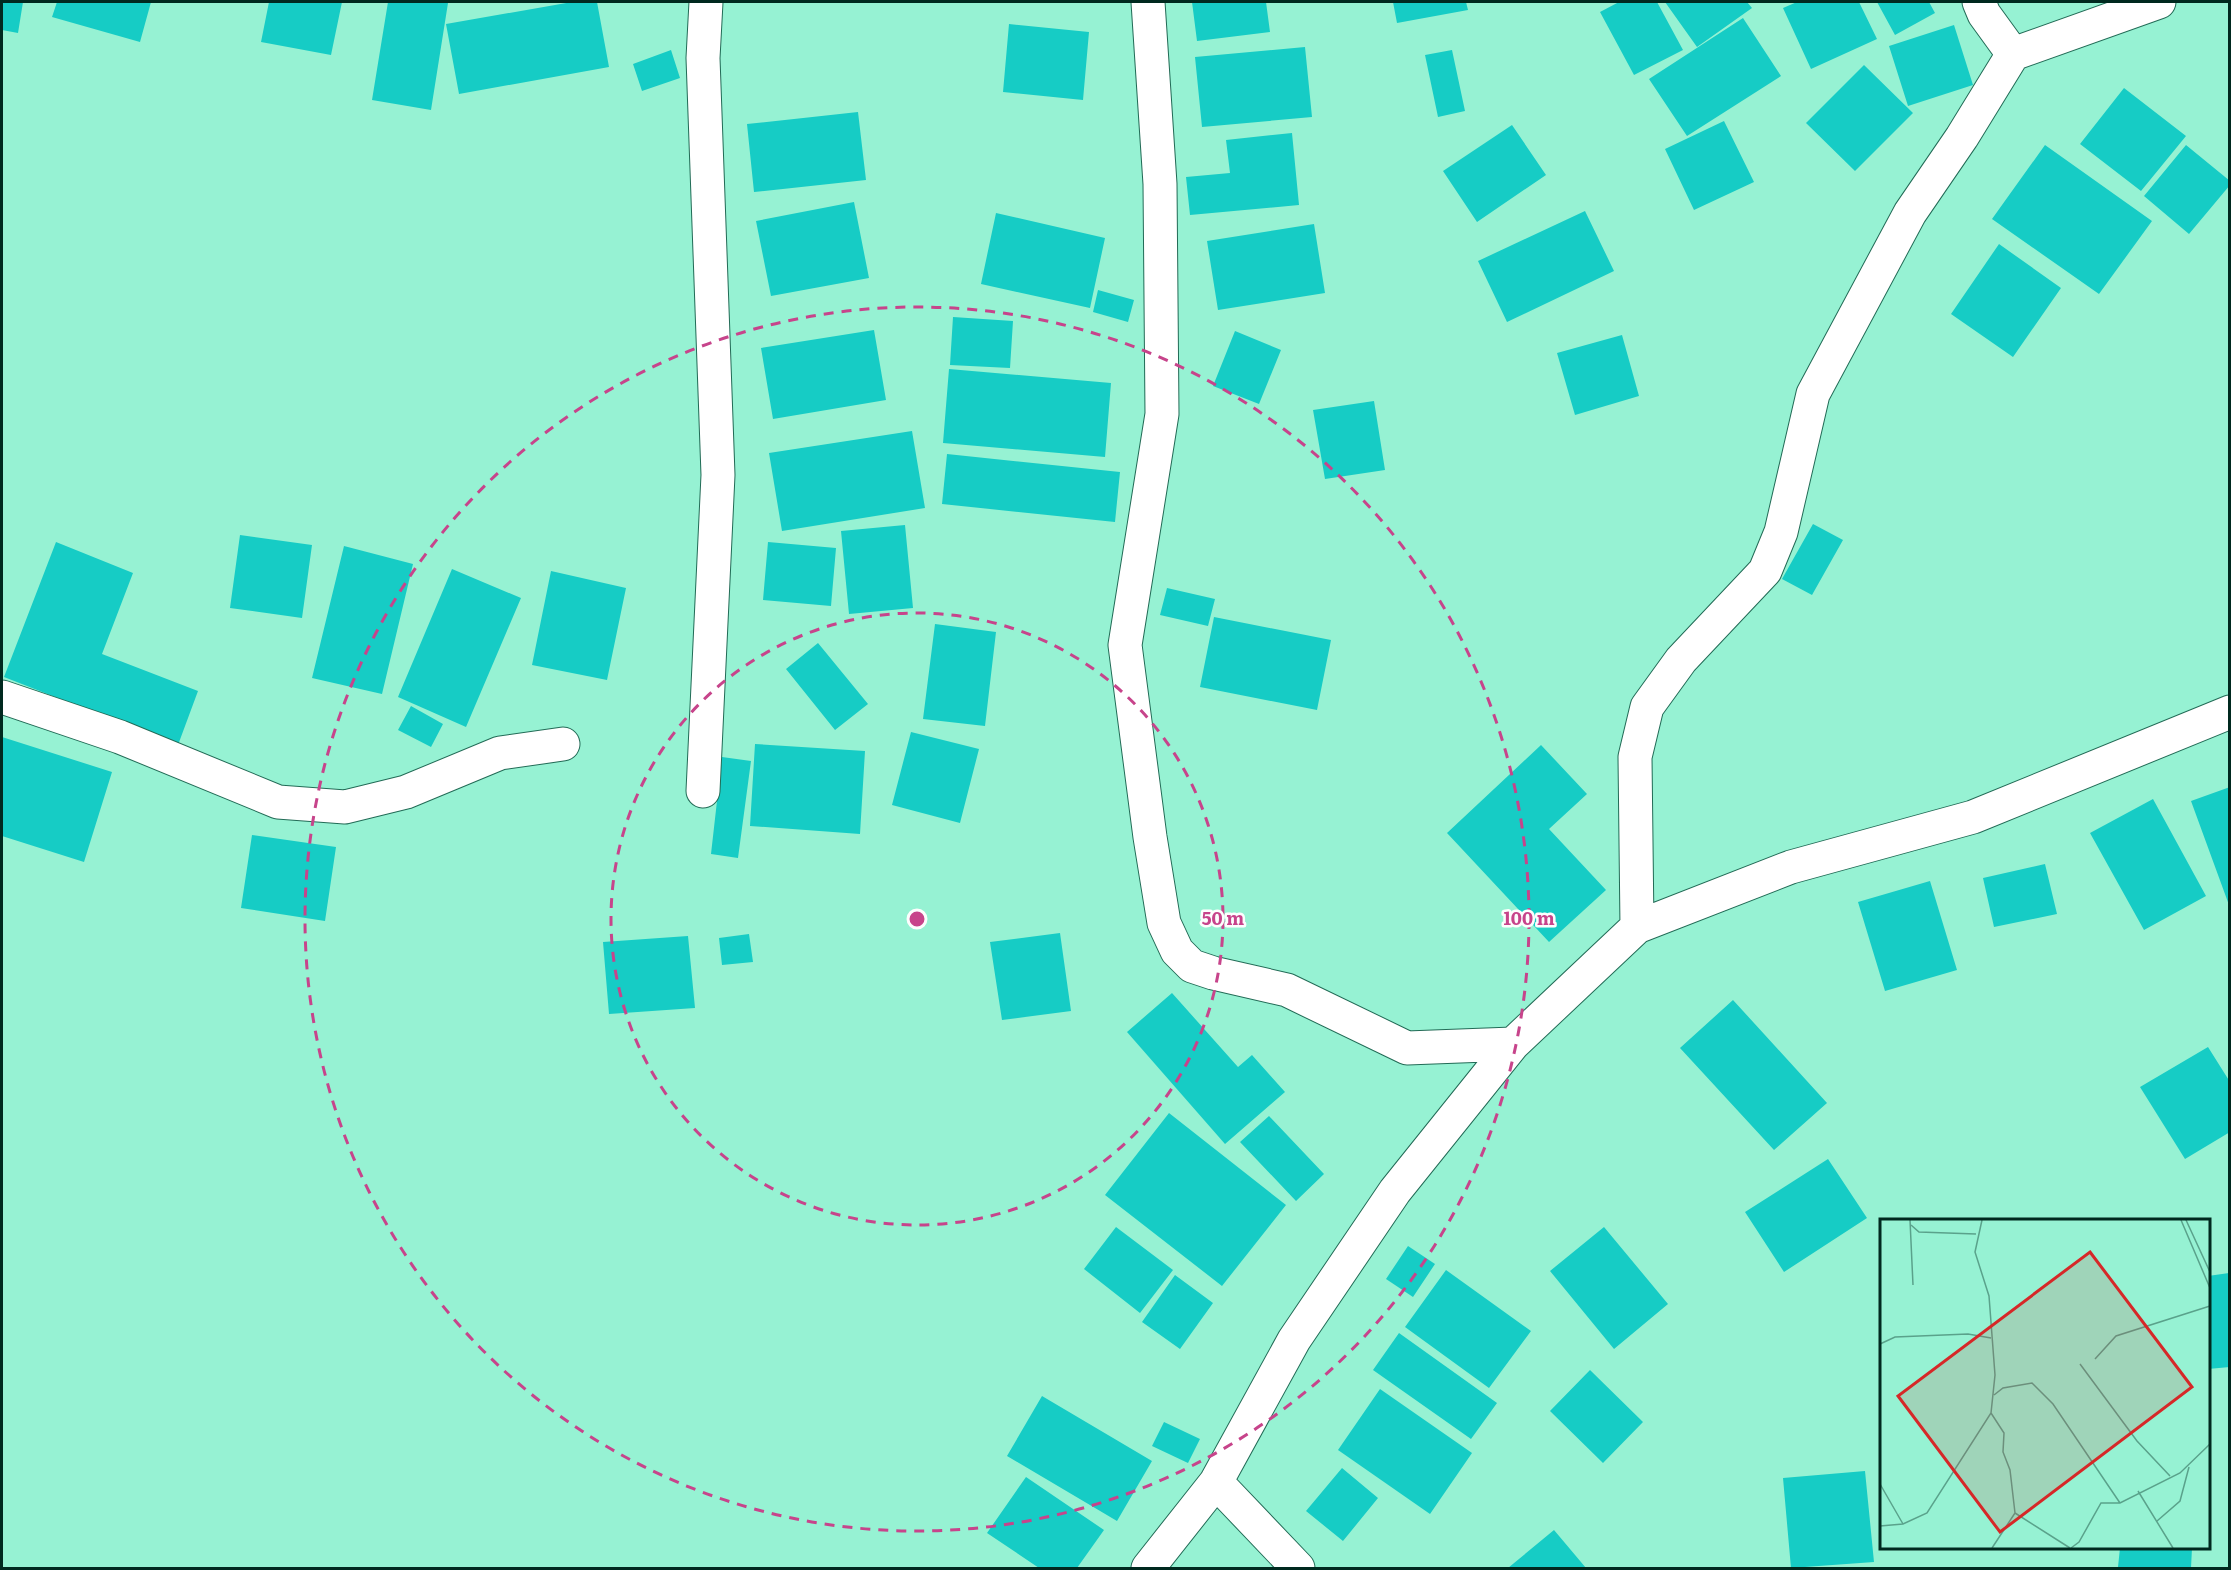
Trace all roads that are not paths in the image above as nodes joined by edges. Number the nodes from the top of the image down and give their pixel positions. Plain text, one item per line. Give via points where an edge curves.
1 (706, 2) edge
2 (1148, 2) edge
3 (1979, 2) edge
4 (2159, 2) edge
5 (2013, 54) junction
6 (2, 697) edge
7 (2229, 712) edge
8 (563, 744) dead end
9 (703, 790) dead end
10 (1637, 927) junction
11 (1513, 1044) junction
12 (1216, 1482) junction
13 (1148, 1569) edge
14 (1298, 1569) edge

1 - 9 street via 703,58 718,476
2 - 11 street via 1160,184 1162,414 1125,645 1164,923 1177,951 1192,966 1287,990 1407,1048
3 - 5 street
4 - 5 street
5 - 10 street via 1910,213 1813,394 1781,532 1765,571 1681,660 1647,707 1635,757
6 - 8 street via 120,737 278,802 345,807 406,792 500,753
7 - 10 street via 1973,818 1791,867
10 - 11 street
11 - 12 street via 1395,1191 1293,1340
12 - 13 street
12 - 14 street

